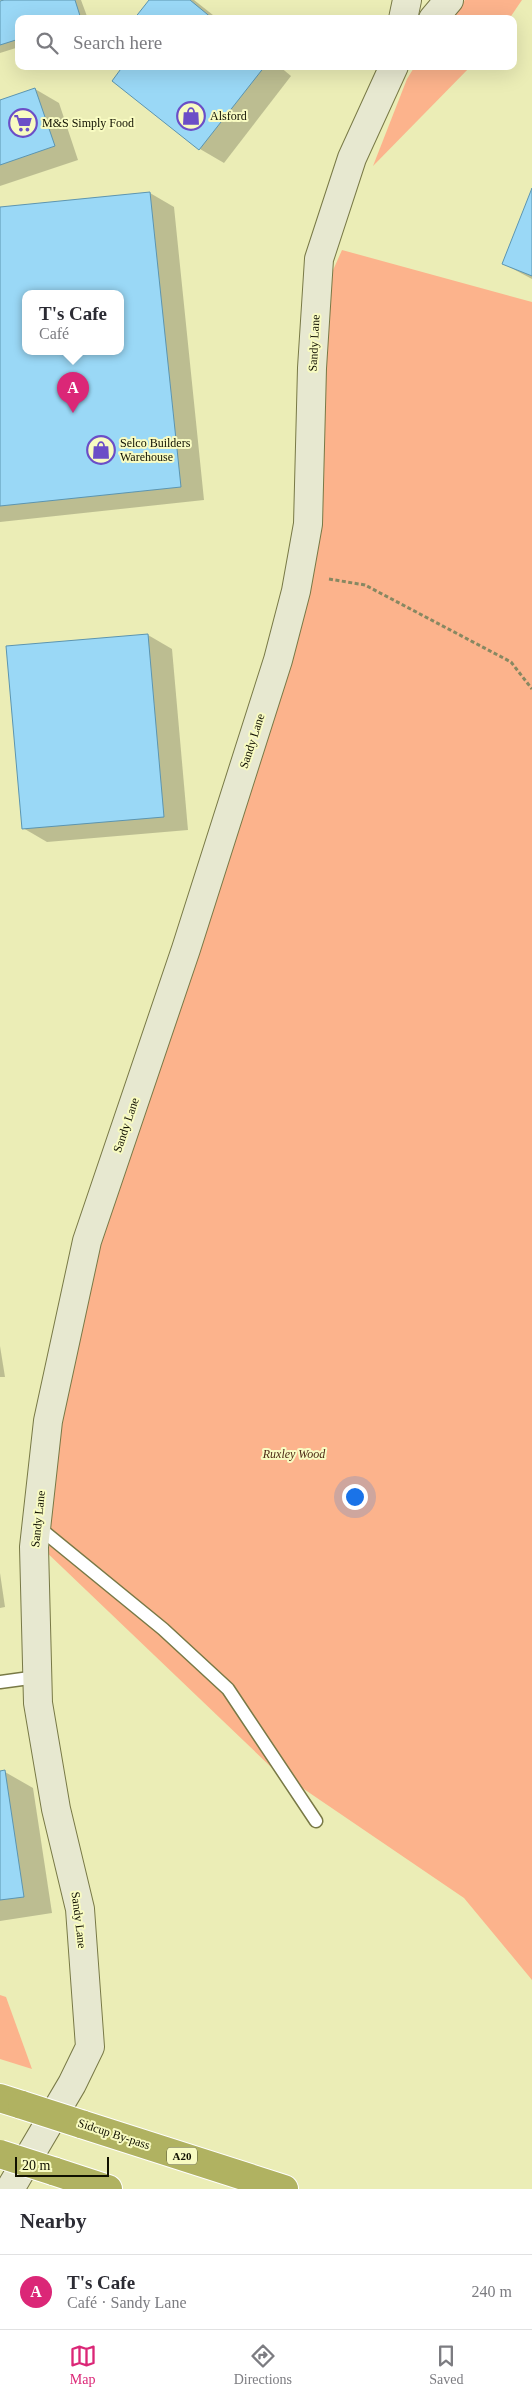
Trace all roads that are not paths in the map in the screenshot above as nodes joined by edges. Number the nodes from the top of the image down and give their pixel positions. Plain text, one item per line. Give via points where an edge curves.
1 (407, 0) edge
2 (449, 0) edge
3 (404, 15) edge
4 (436, 15) edge
5 (392, 70) edge
6 (36, 1526) junction
7 (37, 1677) junction
8 (0, 1682) edge
9 (316, 1821) dead end
10 (11, 2102) edge
11 (0, 2154) edge
12 (10, 2189) edge
13 (108, 2189) edge
14 (284, 2189) edge

1 - 3 street
2 - 4 street
5 - 6 street, Sandy Lane via 352,158 320,259 312,368 308,524 278,660 86,1241 48,1421
6 - 7 street, Sandy Lane
6 - 9 lane via 163,1629 228,1689
7 - 8 lane
7 - 12 street, Sandy Lane via 38,1703 56,1809 80,1909 90,2047
10 - 14 highway, Sidcup By-pass / A20, bridge
11 - 13 highway, bridge

